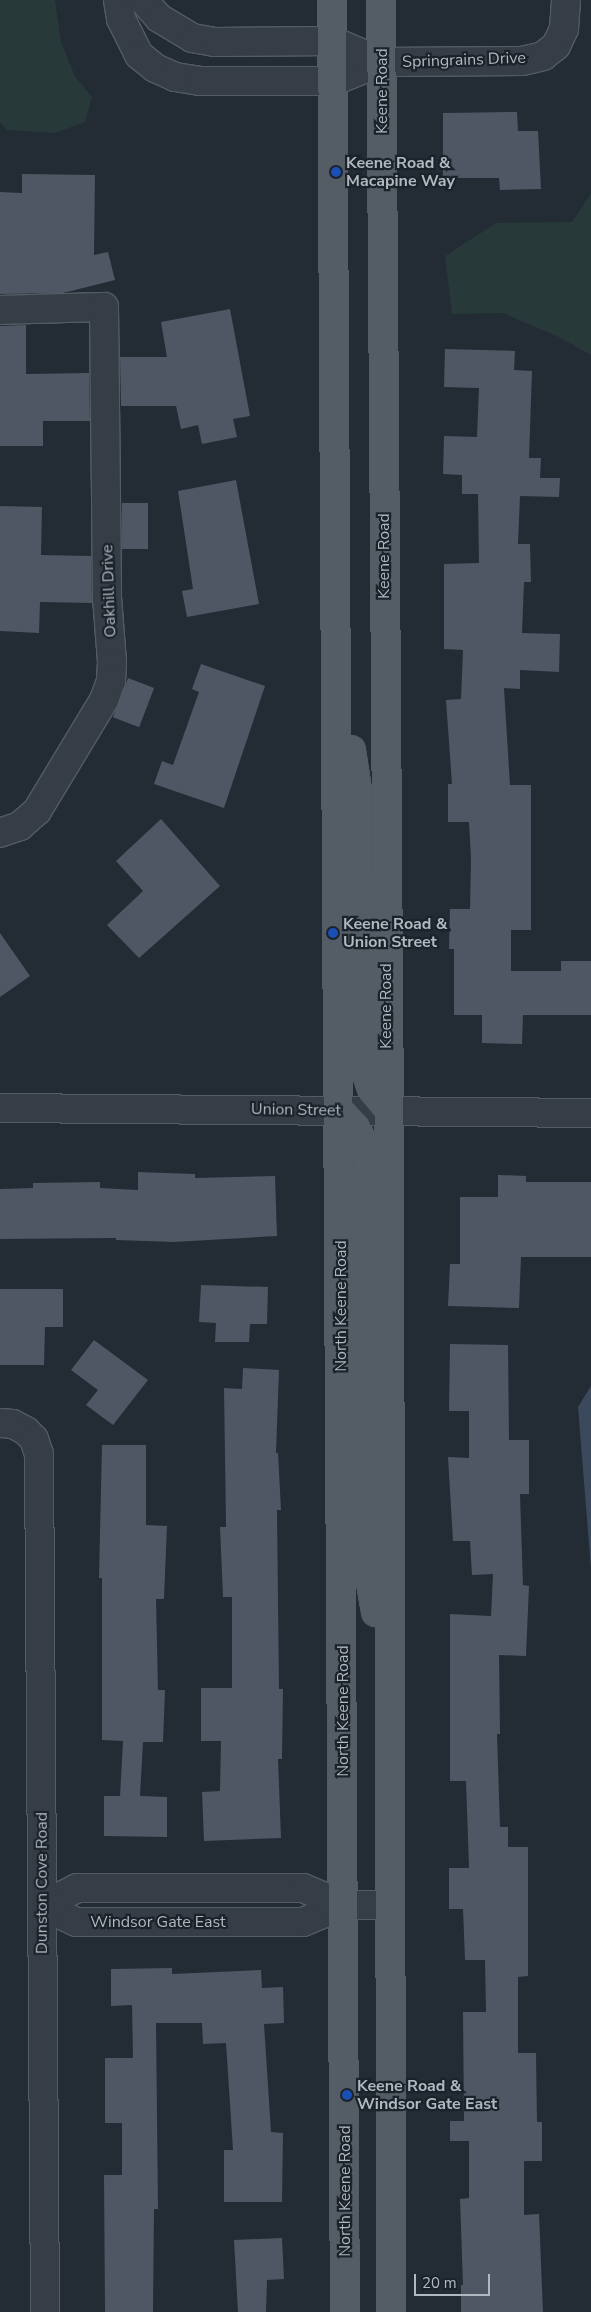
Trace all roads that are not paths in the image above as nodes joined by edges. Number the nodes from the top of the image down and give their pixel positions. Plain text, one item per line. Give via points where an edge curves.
1 (118, 0) edge
2 (143, 0) edge
3 (332, 0) edge
4 (381, 0) edge
5 (566, 0) edge
6 (332, 41) junction
7 (382, 62) junction
8 (334, 81) junction
9 (0, 310) edge
10 (337, 670) junction
11 (0, 833) edge
12 (0, 1108) edge
13 (340, 1110) junction
14 (389, 1111) junction
15 (591, 1114) edge
16 (0, 1424) edge
17 (389, 1678) junction
18 (344, 1905) junction
19 (389, 1905) junction
20 (42, 1906) junction
21 (45, 2312) edge
22 (346, 2312) edge
23 (391, 2312) edge

1 - 8 street via 121,19 139,54 155,68 175,77 200,81
2 - 6 street via 159,18 192,38 214,42
3 - 6 main road
4 - 7 main road, Keene Road
5 - 7 street, Springrains Drive via 564,29 556,46 543,56 522,61
6 - 7 street
6 - 8 main road
7 - 8 street
7 - 14 main road, Keene Road
8 - 10 main road
9 - 11 street, Oakhill Drive via 104,307 111,681 104,700 37,811 20,826
10 - 13 main road
10 - 14 main road via 358,790 360,1054 373,1092
12 - 13 street, Union Street
13 - 14 street, Union Street
13 - 17 main road via 356,1127 368,1168 368,1566
13 - 18 main road, North Keene Road
14 - 15 street, Union Street
14 - 17 main road
16 - 20 street, Dunston Cove Road via 13,1424 26,1431 34,1439 39,1454
17 - 19 main road
18 - 19 street, Windsor Gate East
18 - 20 street, Windsor Gate East via 303,1922 78,1922
18 - 22 main road, North Keene Road
19 - 23 main road
20 - 21 street, Dunston Cove Road

